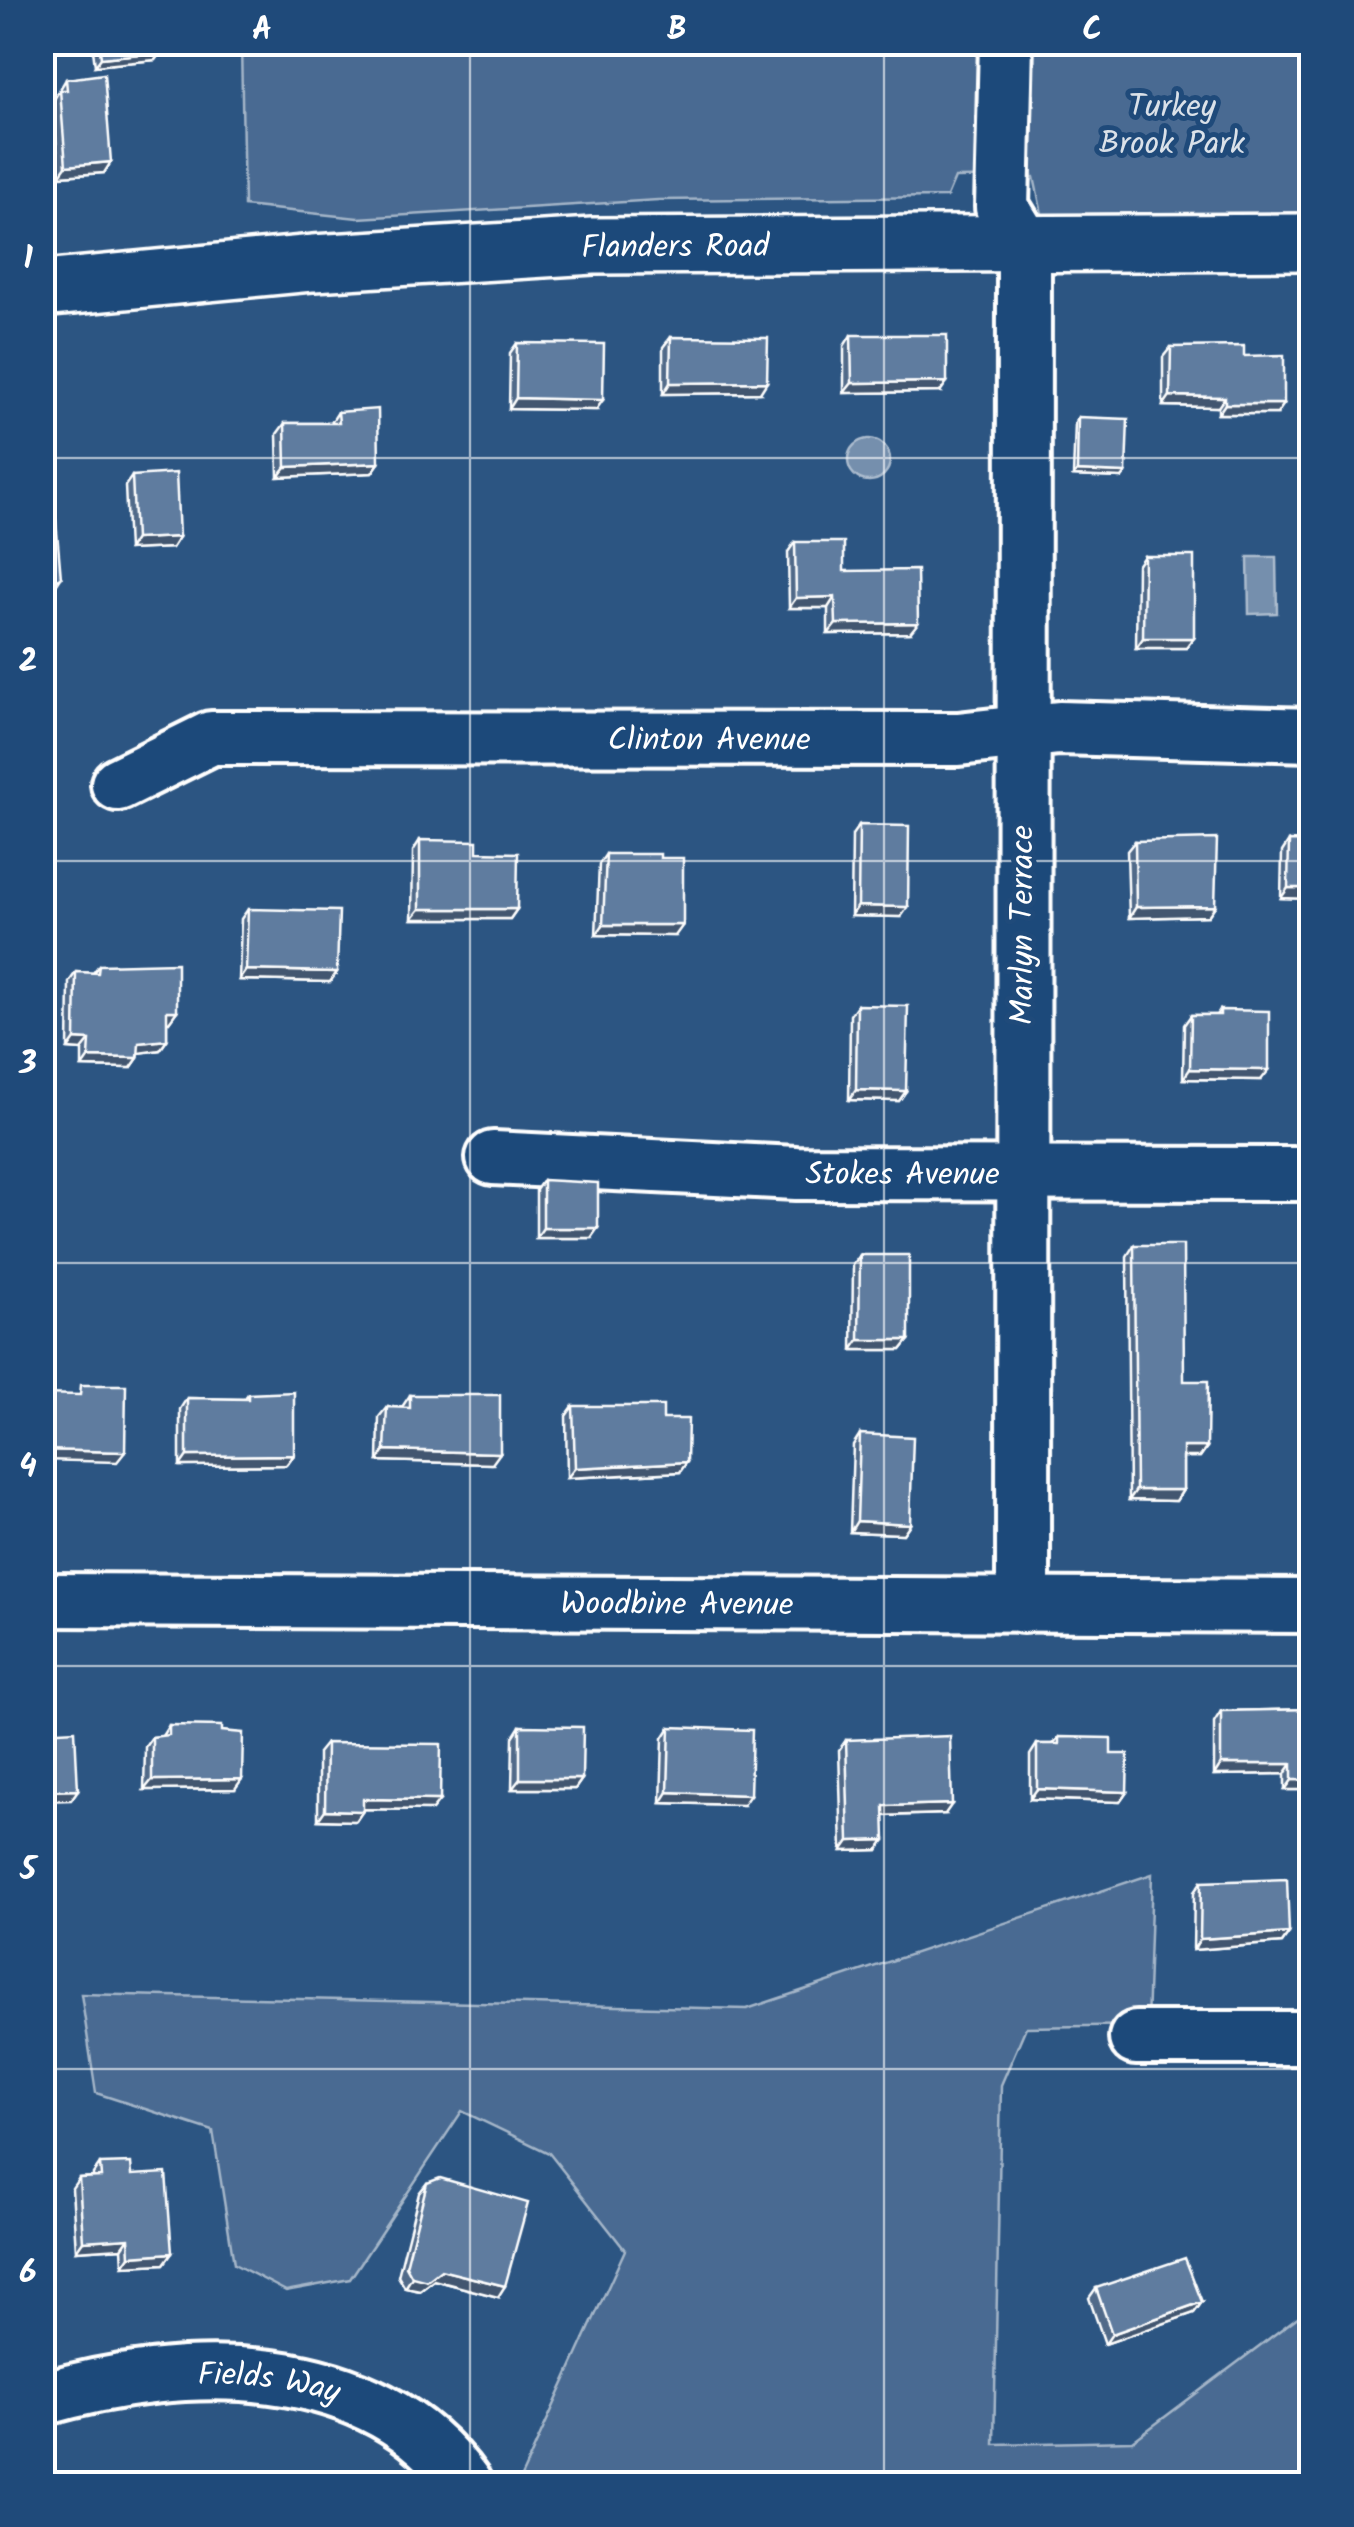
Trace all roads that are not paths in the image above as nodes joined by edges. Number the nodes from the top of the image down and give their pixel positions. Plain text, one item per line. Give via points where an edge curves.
1 (1006, 42) edge
2 (1312, 242) edge
3 (1024, 243) junction
4 (42, 288) edge
5 (1020, 732) junction
6 (1312, 735) edge
7 (118, 784) dead end
8 (493, 1158) dead end
9 (1021, 1172) junction
10 (1312, 1174) edge
11 (42, 1600) edge
12 (1022, 1606) junction
13 (1312, 1606) edge
14 (1136, 2038) dead end
15 (1312, 2038) edge
16 (42, 2399) edge
17 (464, 2484) edge

1 - 3 street via 1002,207
2 - 3 main road, Flanders Road
3 - 4 main road, Flanders Road via 593,246
3 - 5 street, Marlyn Terrace
5 - 6 street, Clinton Avenue
5 - 7 street, Clinton Avenue via 958,738 211,738
5 - 9 street, Marlyn Terrace
8 - 9 street, Stokes Avenue via 796,1173
9 - 10 street, Stokes Avenue
9 - 12 street, Marlyn Terrace
11 - 12 street, Woodbine Avenue
12 - 13 street, Woodbine Avenue
14 - 15 street
16 - 17 street, Fields Way via 176,2377 300,2381 361,2400 402,2422 439,2451

